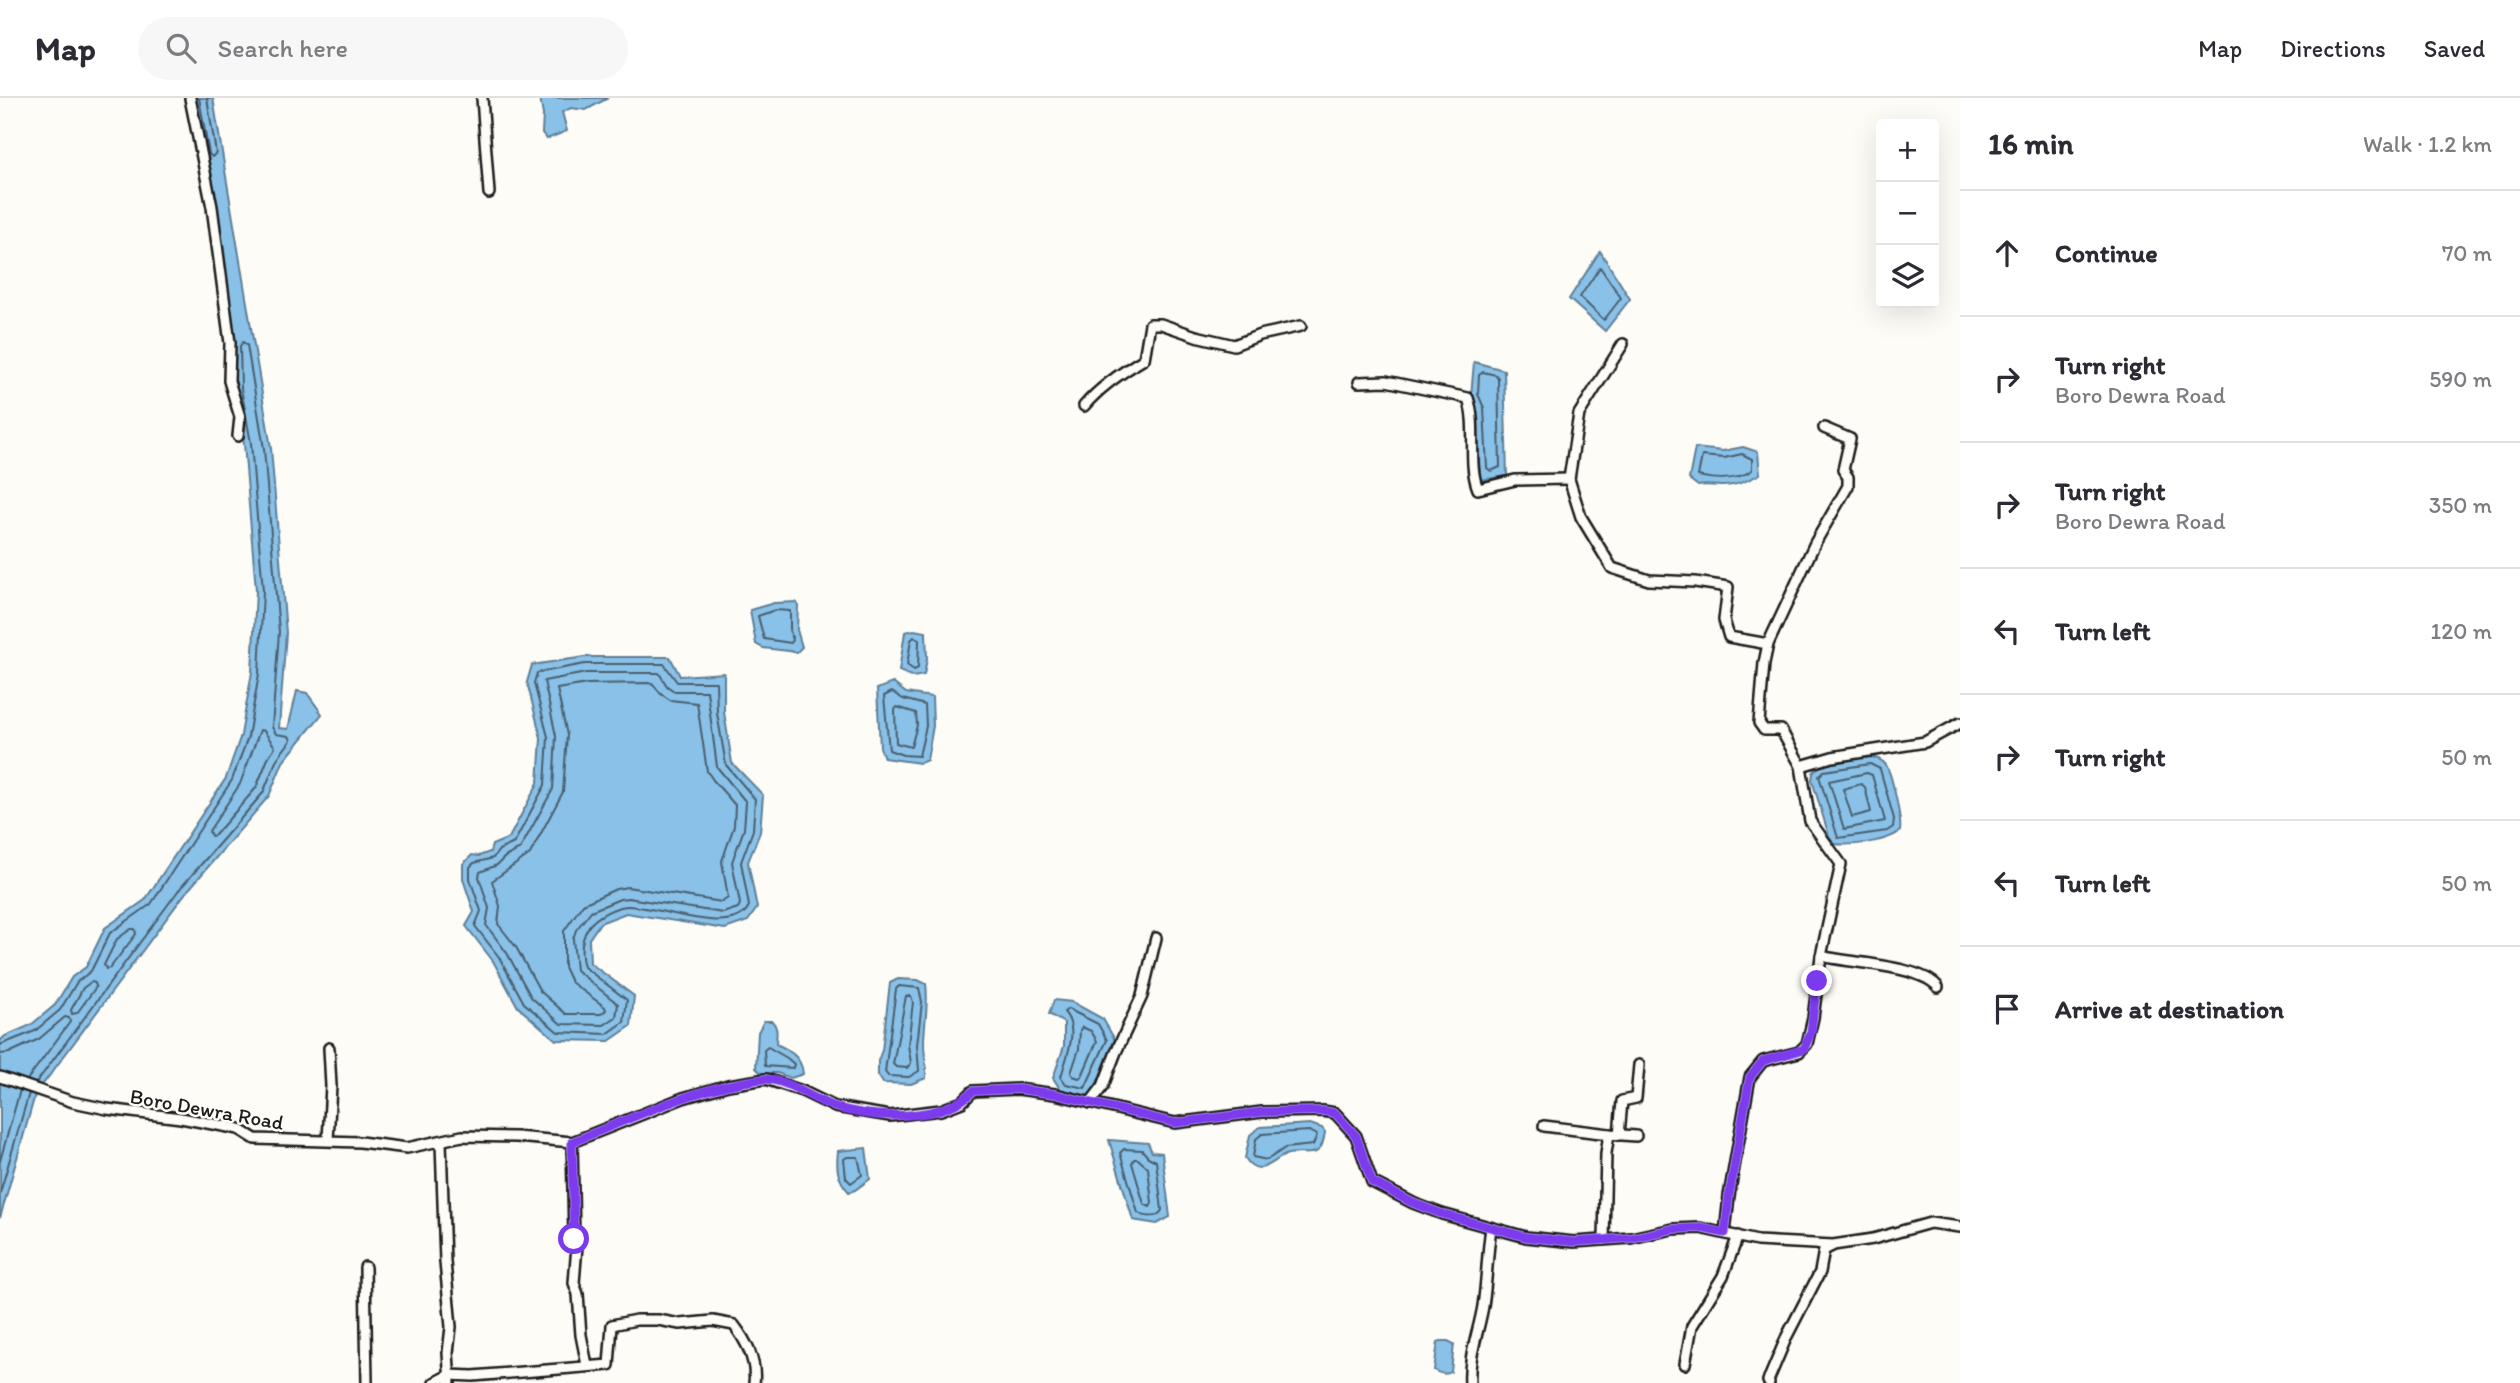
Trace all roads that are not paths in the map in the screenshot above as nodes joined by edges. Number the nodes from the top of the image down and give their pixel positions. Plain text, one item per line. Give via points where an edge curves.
1 (190, 98) edge
2 (482, 98) edge
3 (489, 193) dead end
4 (1301, 327) dead end
5 (1623, 344) dead end
6 (1359, 382) dead end
7 (1084, 406) dead end
8 (1824, 428) dead end
9 (238, 436) dead end
10 (1569, 479) junction
11 (1768, 644) junction
12 (1960, 723) edge
13 (1801, 766) junction
14 (1156, 938) dead end
15 (1821, 956) junction
16 (1938, 987) dead end
17 (329, 1048) dead end
18 (1639, 1065) dead end
19 (0, 1077) edge
20 (1090, 1103) junction
21 (1544, 1126) dead end
22 (1614, 1134) junction
23 (1636, 1136) dead end
24 (328, 1140) junction
25 (441, 1142) junction
26 (572, 1142) junction
27 (1960, 1227) edge
28 (1491, 1228) junction
29 (1725, 1233) junction
30 (1738, 1236) junction
31 (1604, 1240) junction
32 (1833, 1245) junction
33 (365, 1267) dead end
34 (1685, 1364) dead end
35 (587, 1365) junction
36 (450, 1379) edge
37 (367, 1383) edge
38 (434, 1383) edge
39 (754, 1383) edge
40 (1470, 1383) edge
41 (1769, 1383) edge

1 - 9 street via 212,207 230,343 229,381 240,417
2 - 3 street
4 - 7 street via 1234,345 1150,324 1144,359
5 - 10 street via 1579,414
6 - 10 street via 1387,381 1468,398 1478,489 1515,480
8 - 11 street via 1850,439 1843,470 1848,486 1815,543
10 - 11 street via 1581,517 1612,568 1649,580 1728,587 1724,620 1728,637
11 - 13 street via 1759,723 1764,730 1781,730
12 - 13 street via 1925,741
13 - 15 street via 1810,821 1840,864
14 - 20 street via 1142,996 1104,1086
15 - 16 street via 1904,970
15 - 29 street via 1807,1044 1799,1052 1763,1061 1750,1077
17 - 24 street
18 - 22 street via 1636,1098 1622,1101
19 - 24 street, Boro Dewra Road via 107,1109 239,1129 256,1139
20 - 26 street, Boro Dewra Road via 1018,1089 973,1091 941,1110 890,1116 835,1107 766,1079 683,1098
20 - 28 street, Boro Dewra Road via 1175,1123 1262,1112 1335,1113 1356,1136 1372,1182 1413,1203
21 - 22 street
22 - 23 street
22 - 31 street via 1606,1153
24 - 25 street, Boro Dewra Road via 407,1148
25 - 26 street, Boro Dewra Road via 462,1136
25 - 36 street
26 - 35 street via 577,1246 574,1283
27 - 32 street, Boro Dewra Road via 1930,1223
28 - 31 street, Boro Dewra Road via 1526,1237
28 - 40 street
29 - 30 street, Boro Dewra Road
29 - 31 street, Boro Dewra Road via 1673,1229
30 - 32 street, Boro Dewra Road
30 - 34 street via 1723,1276 1692,1326
32 - 41 street via 1824,1250 1820,1272
33 - 37 street
35 - 36 street
35 - 39 street via 609,1365 614,1324 717,1321 730,1323 739,1333 754,1364
36 - 38 street

